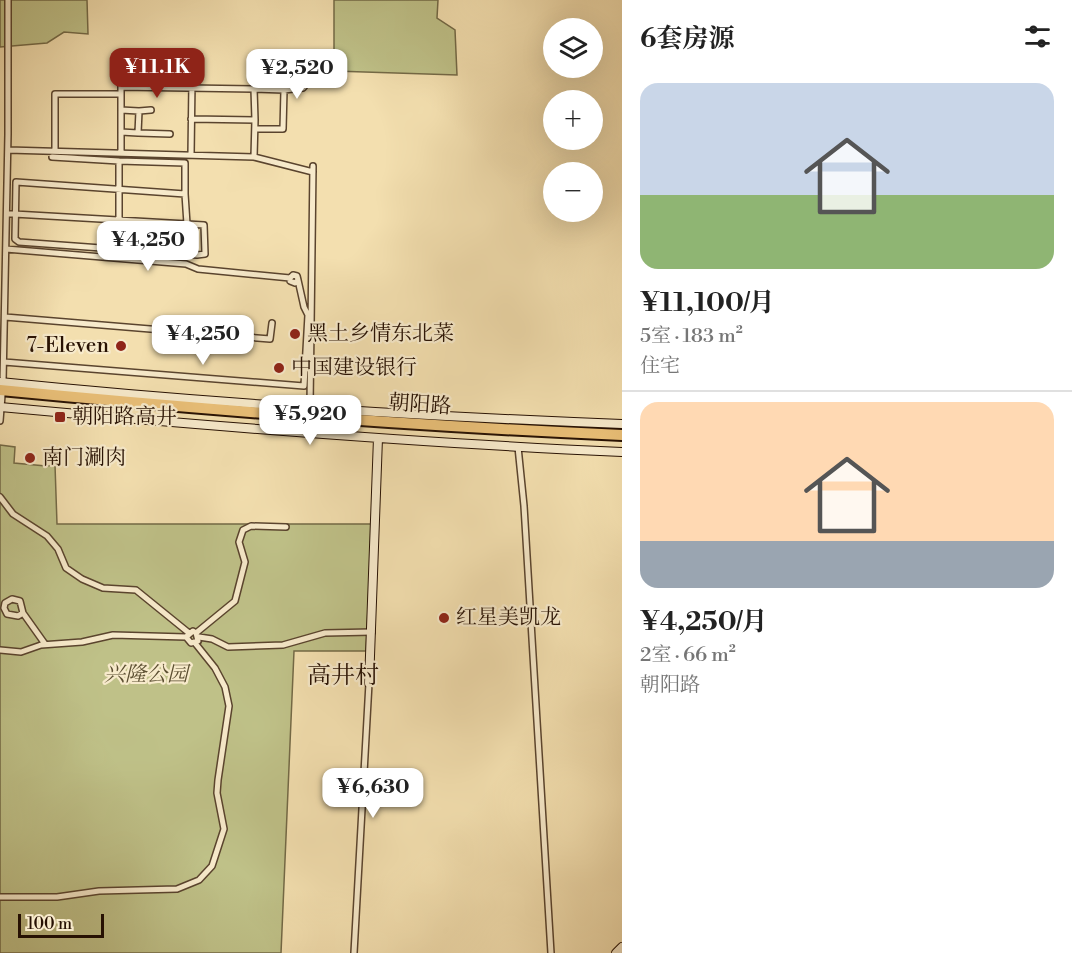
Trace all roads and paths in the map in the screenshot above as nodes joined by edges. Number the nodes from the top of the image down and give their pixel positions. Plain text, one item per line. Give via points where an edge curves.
1 (8, 0) edge
2 (337, 78) dead end
3 (121, 87) junction
4 (192, 88) junction
5 (254, 89) junction
6 (284, 90) junction
7 (121, 94) junction
8 (121, 110) junction
9 (151, 110) dead end
10 (139, 111) junction
11 (191, 119) junction
12 (255, 120) junction
13 (255, 129) junction
14 (121, 132) junction
15 (138, 133) junction
16 (8, 134) junction
17 (170, 134) dead end
18 (0, 135) edge
19 (8, 150) junction
20 (121, 153) junction
21 (54, 154) junction
22 (191, 155) junction
23 (254, 157) junction
24 (119, 161) junction
25 (119, 189) junction
26 (185, 194) junction
27 (7, 214) junction
28 (14, 214) junction
29 (119, 220) junction
30 (187, 224) junction
31 (6, 249) junction
32 (5, 316) junction
33 (272, 322) dead end
34 (4, 362) junction
35 (1, 394) edge
36 (310, 406) junction
37 (0, 421) edge
38 (622, 424) edge
39 (622, 435) edge
40 (378, 438) junction
41 (622, 441) edge
42 (518, 447) junction
43 (622, 452) edge
44 (0, 497) edge
45 (286, 527) dead end
46 (23, 614) dead end
47 (372, 632) junction
48 (187, 635) junction
49 (198, 635) junction
50 (195, 643) junction
51 (45, 644) junction
52 (0, 650) edge
53 (369, 683) joint
54 (0, 897) edge
55 (622, 947) edge
56 (354, 953) edge
57 (551, 953) edge
58 (616, 953) edge

1 - 16 street
2 - 6 street via 309,81 303,88
3 - 4 street
3 - 4 street via 121,72 186,74
3 - 7 street
4 - 5 street
4 - 11 street
5 - 6 street
5 - 12 street
6 - 13 street via 283,129
7 - 8 street
7 - 21 street via 55,94
8 - 10 street
8 - 14 street
9 - 10 street
10 - 15 street
11 - 12 street
11 - 22 street
12 - 13 street
13 - 23 street
14 - 15 street
14 - 20 street
15 - 17 street
16 - 18 street
16 - 19 street
19 - 21 street
19 - 27 street
20 - 21 street
20 - 22 street
21 - 24 street
22 - 23 street
23 - 36 street via 313,169
24 - 25 street
24 - 26 street via 185,163
25 - 26 street
25 - 28 street via 16,182
25 - 29 street
26 - 30 street
27 - 28 street
27 - 31 street
28 - 29 street
28 - 30 street via 15,239 19,242 205,254 204,225
29 - 30 street
31 - 32 street
31 - 34 street via 186,264 198,269 290,278 293,275 297,276 308,315 304,386
32 - 33 street via 270,339
32 - 34 street
34 - 35 street
35 - 36 street, 朝阳路
35 - 37 street
35 - 39 highway, 朝阳路 via 431,426
35 - 40 street, 朝阳路 via 149,421
35 - 41 highway, 朝阳路 via 146,411
36 - 38 street, 朝阳路
40 - 42 street, 朝阳路
40 - 47 street
42 - 43 street, 朝阳路
42 - 57 street
44 - 48 street via 13,514 47,536 66,568 103,588 136,590
45 - 49 street via 251,526 243,530 239,542 244,562 236,601
46 - 51 street
47 - 49 street via 325,633 283,645 228,647
47 - 53 street
48 - 49 street
48 - 50 street
48 - 51 street via 113,636
49 - 50 street
50 - 54 street via 225,687 228,706 217,793 224,828 212,866 199,880 177,889
51 - 52 street via 21,652
53 - 56 street
55 - 58 street

